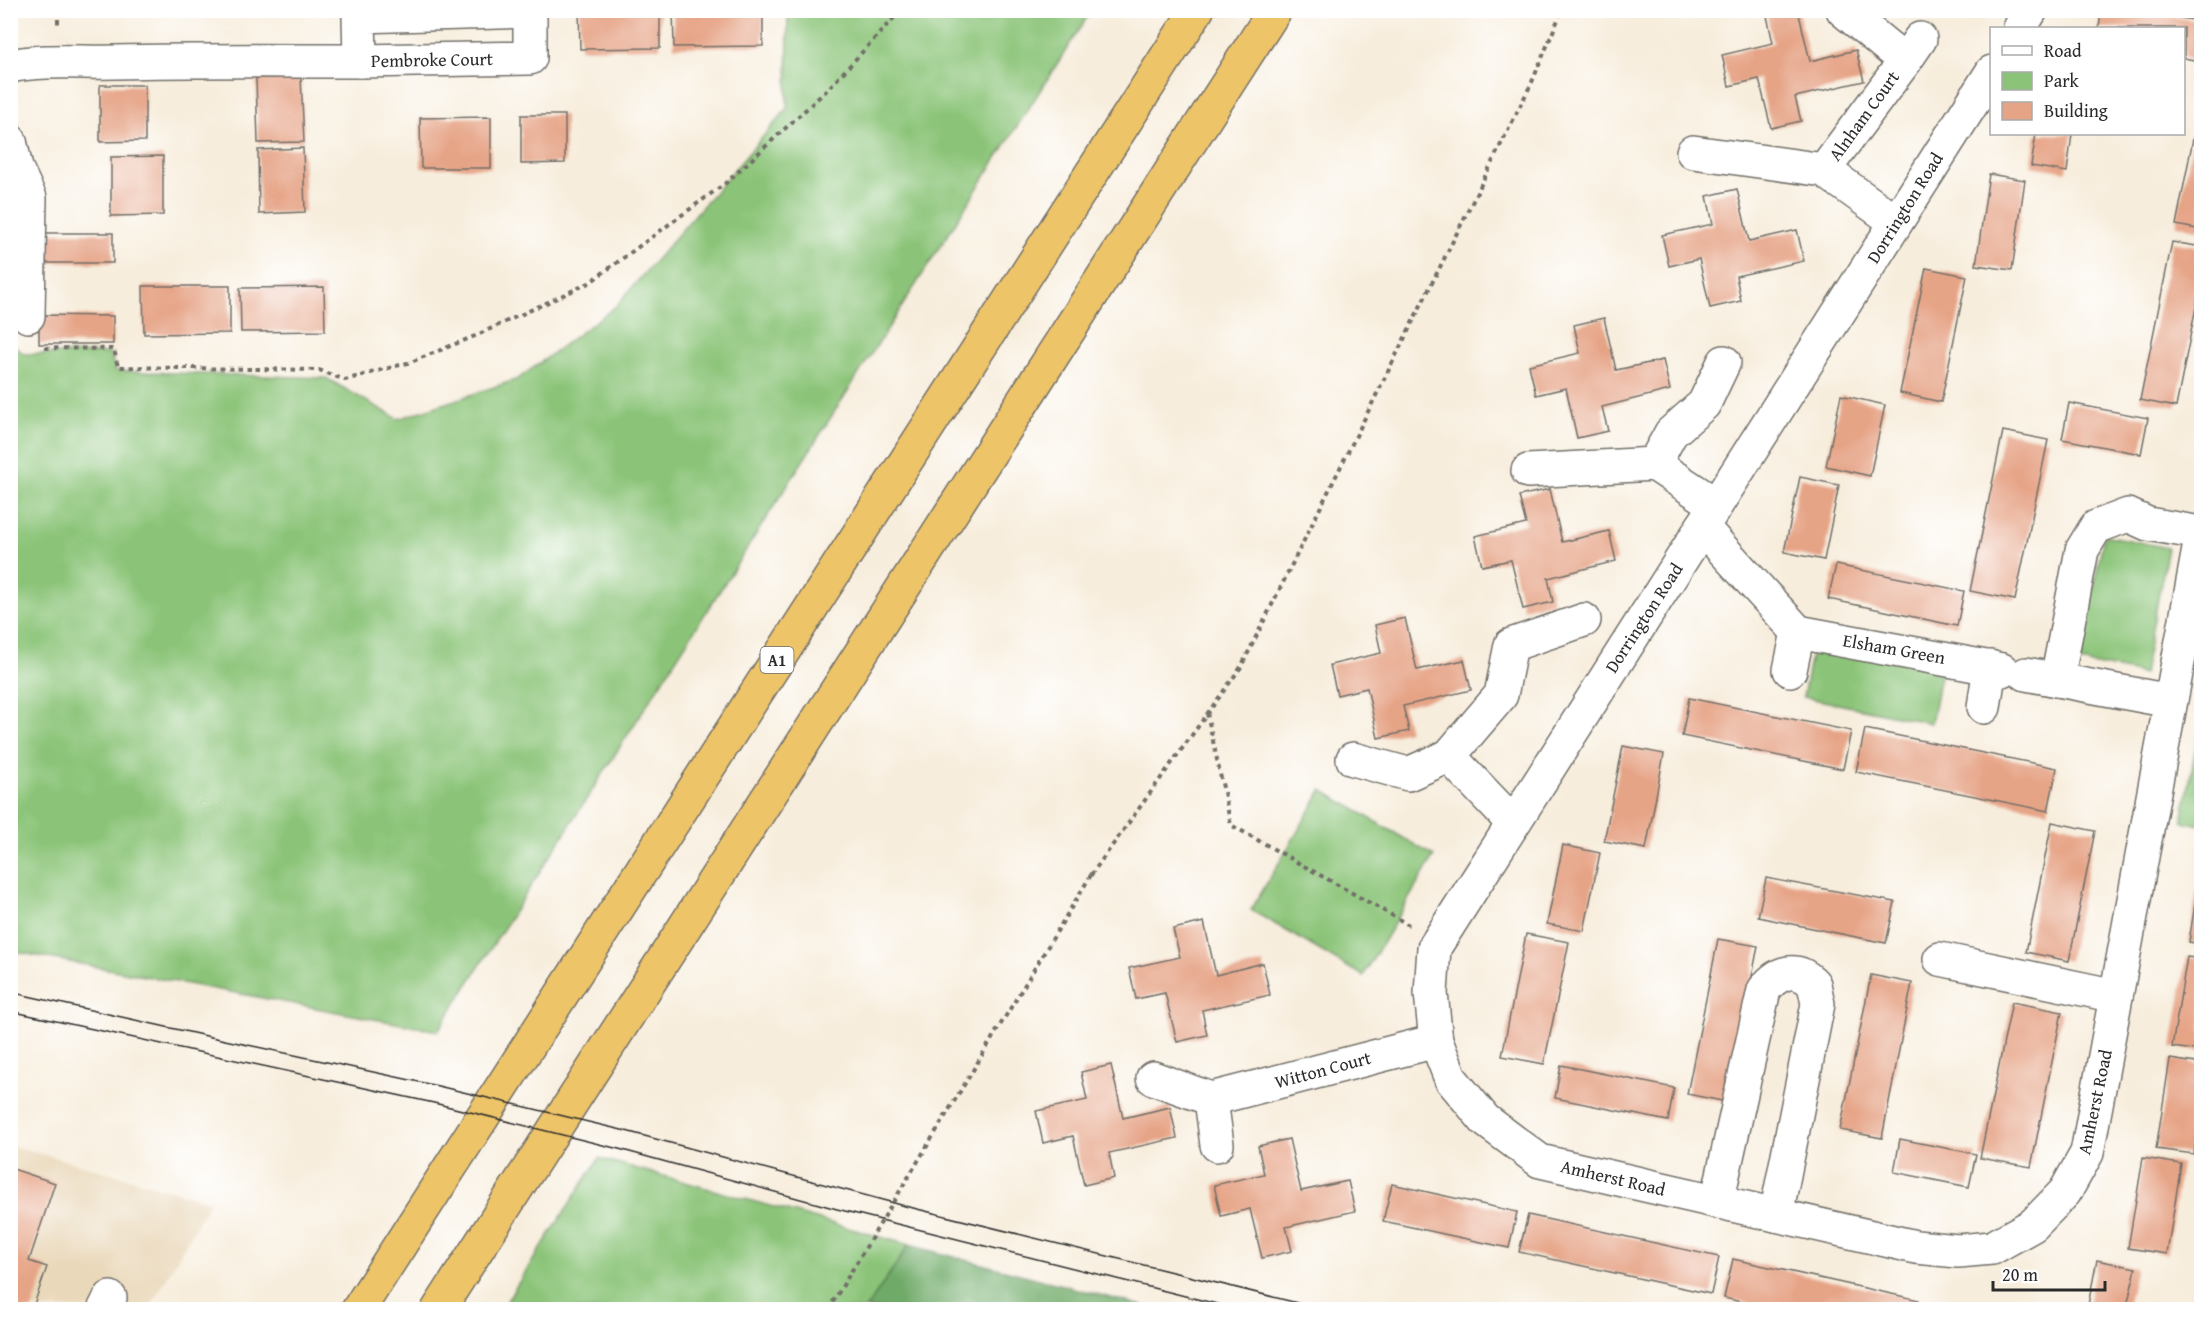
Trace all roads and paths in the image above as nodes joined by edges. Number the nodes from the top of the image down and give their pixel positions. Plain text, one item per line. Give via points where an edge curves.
1 (901, 10) edge
2 (1197, 10) edge
3 (1275, 10) edge
4 (1562, 10) edge
5 (1843, 10) edge
6 (2031, 10) edge
7 (530, 11) edge
8 (2021, 27) edge
9 (360, 61) junction
10 (10, 66) edge
11 (1990, 75) edge
12 (10, 141) edge
13 (1693, 152) dead end
14 (1824, 170) junction
15 (1896, 222) junction
16 (28, 316) dead end
17 (36, 348) dead end
18 (1724, 362) dead end
19 (1654, 464) junction
20 (1528, 471) dead end
21 (1709, 516) junction
22 (2201, 533) edge
23 (1584, 620) dead end
24 (1798, 632) junction
25 (1790, 670) dead end
26 (2019, 673) junction
27 (2170, 701) junction
28 (1984, 707) dead end
29 (1207, 713) junction
30 (1449, 756) junction
31 (1353, 759) dead end
32 (1514, 823) junction
33 (1438, 941) junction
34 (1940, 959) dead end
35 (2116, 996) junction
36 (1436, 1041) junction
37 (1153, 1078) dead end
38 (1211, 1099) junction
39 (1217, 1145) dead end
40 (1540, 1161) joint
41 (1717, 1202) junction
42 (1776, 1215) junction
43 (358, 1310) edge
44 (438, 1310) edge
45 (828, 1310) edge

1 - 17 path via 828,89 727,182 589,283 411,362 345,380 319,370 118,367 114,349
2 - 43 highway, A1
3 - 44 highway
4 - 29 path via 1532,82 1241,667
5 - 14 street, Alnham Court via 1912,50
6 - 8 street
7 - 9 street, Pembroke Court via 359,16
7 - 9 street, Pembroke Court via 530,58
9 - 10 street via 35,61
11 - 15 street, Dorrington Road
12 - 16 street via 16,168 30,198
13 - 14 street, Alnham Court
14 - 15 street, Alnham Court
15 - 21 street, Dorrington Road
18 - 19 street via 1704,404 1671,433
19 - 20 street
19 - 21 street
21 - 24 street
21 - 32 street, Dorrington Road
22 - 26 street via 2148,524 2128,515 2096,527
22 - 27 street, Amherst Road
23 - 30 street via 1511,645 1501,695
24 - 25 street
24 - 26 street, Elsham Green
26 - 27 street, Elsham Green
26 - 28 street
27 - 35 street, Amherst Road
29 - 33 path via 1231,825
29 - 45 path, bridge via 1090,875
30 - 31 street via 1408,774
30 - 32 street
32 - 33 street, Dorrington Road
33 - 36 street, Dorrington Road via 1434,948 1431,993
34 - 35 street
35 - 42 street, Amherst Road via 2087,1153 2065,1192 2033,1225 1992,1248 1958,1251 1916,1247
36 - 38 street, Witton Court
36 - 40 street, Dorrington Road via 1451,1079 1485,1120
37 - 38 street
38 - 39 street
40 - 41 street, Amherst Road
41 - 42 street, Amherst Road
41 - 42 street via 1764,990 1778,975 1801,975 1814,984 1818,1004

